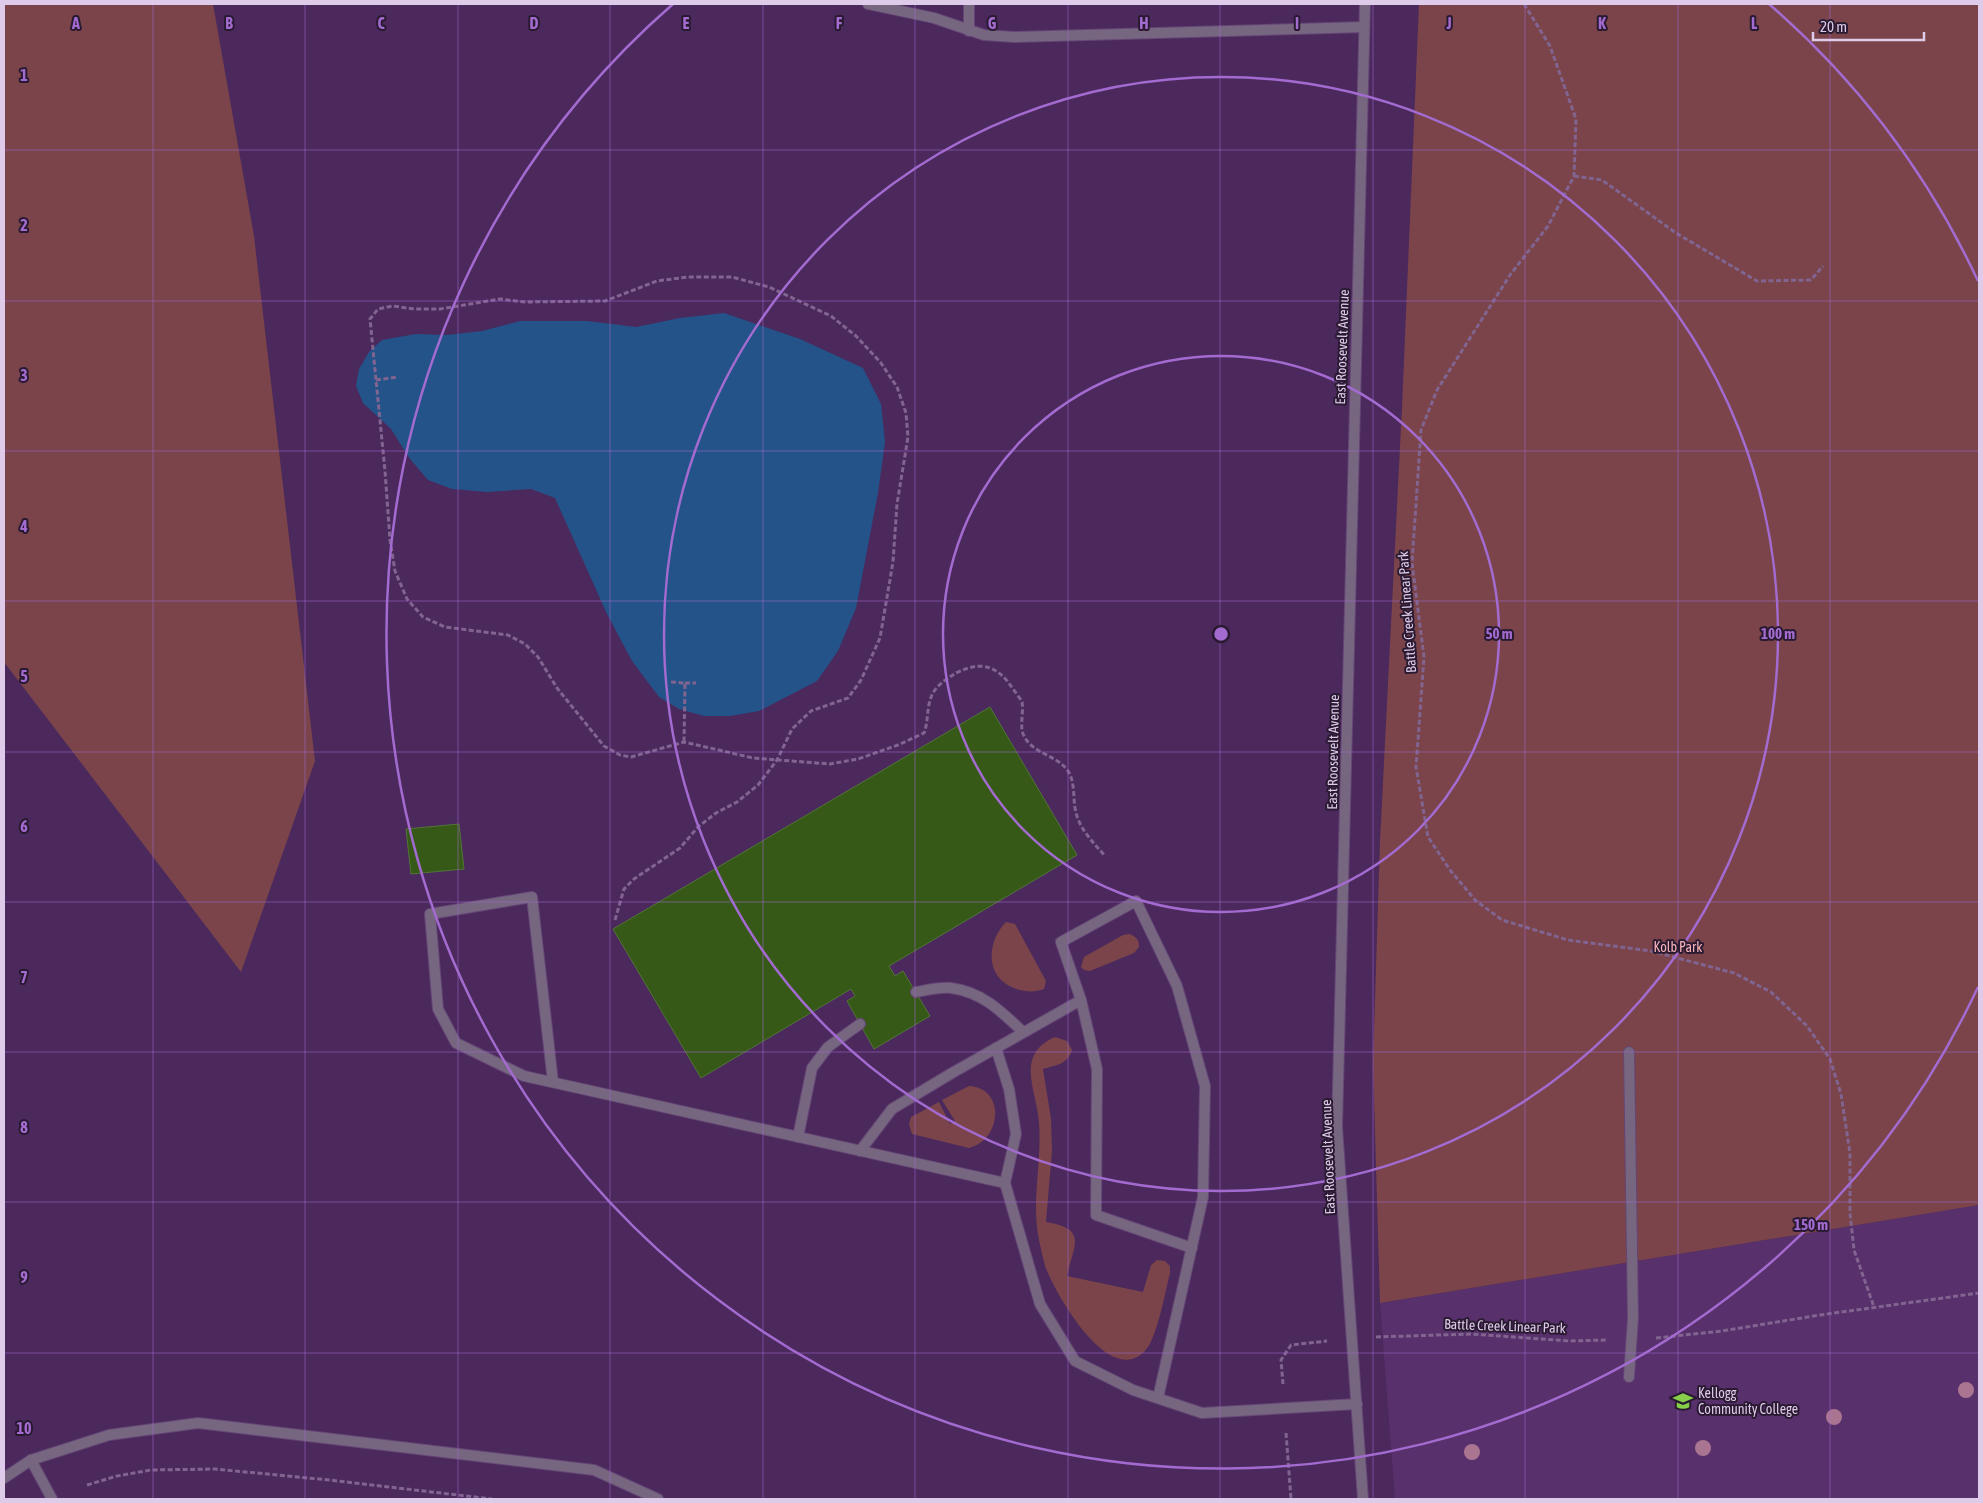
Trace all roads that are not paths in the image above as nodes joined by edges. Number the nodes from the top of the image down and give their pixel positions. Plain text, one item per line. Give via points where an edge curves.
1 (868, 4) edge
2 (969, 4) edge
3 (1365, 4) edge
4 (1364, 27) junction
5 (969, 31) junction
6 (916, 992) dead end
7 (1081, 1000) junction
8 (860, 1024) dead end
9 (1022, 1032) junction
10 (996, 1048) junction
11 (1630, 1052) dead end
12 (553, 1082) junction
13 (798, 1137) junction
14 (860, 1151) junction
15 (1005, 1183) junction
16 (1192, 1248) junction
17 (1629, 1377) dead end
18 (1158, 1398) junction
19 (1357, 1404) junction
20 (31, 1460) junction
21 (4, 1478) edge
22 (52, 1499) edge
23 (658, 1499) edge
24 (1363, 1499) edge

1 - 5 street via 934,18
2 - 5 street
3 - 4 street, East Roosevelt Avenue
4 - 5 street via 1014,38 984,36
4 - 19 street, East Roosevelt Avenue via 1338,1127
6 - 9 street via 950,988 974,994 995,1006
7 - 9 street
7 - 16 street via 1097,1069 1096,1215
7 - 16 street via 1061,942 1136,901 1177,986 1205,1086 1203,1197
8 - 13 street via 828,1047 812,1068
9 - 10 street
10 - 14 street via 892,1109
10 - 15 street via 1010,1089 1016,1134
11 - 17 street via 1633,1318
12 - 12 street via 524,1076 456,1043 438,1009 430,914 532,897
12 - 13 street
13 - 14 street
14 - 15 street
15 - 18 street via 1040,1304 1076,1361 1133,1390
16 - 18 street
18 - 19 street via 1202,1413
19 - 24 street, East Roosevelt Avenue
20 - 21 street
20 - 22 street
20 - 23 street via 108,1435 198,1423 594,1470

